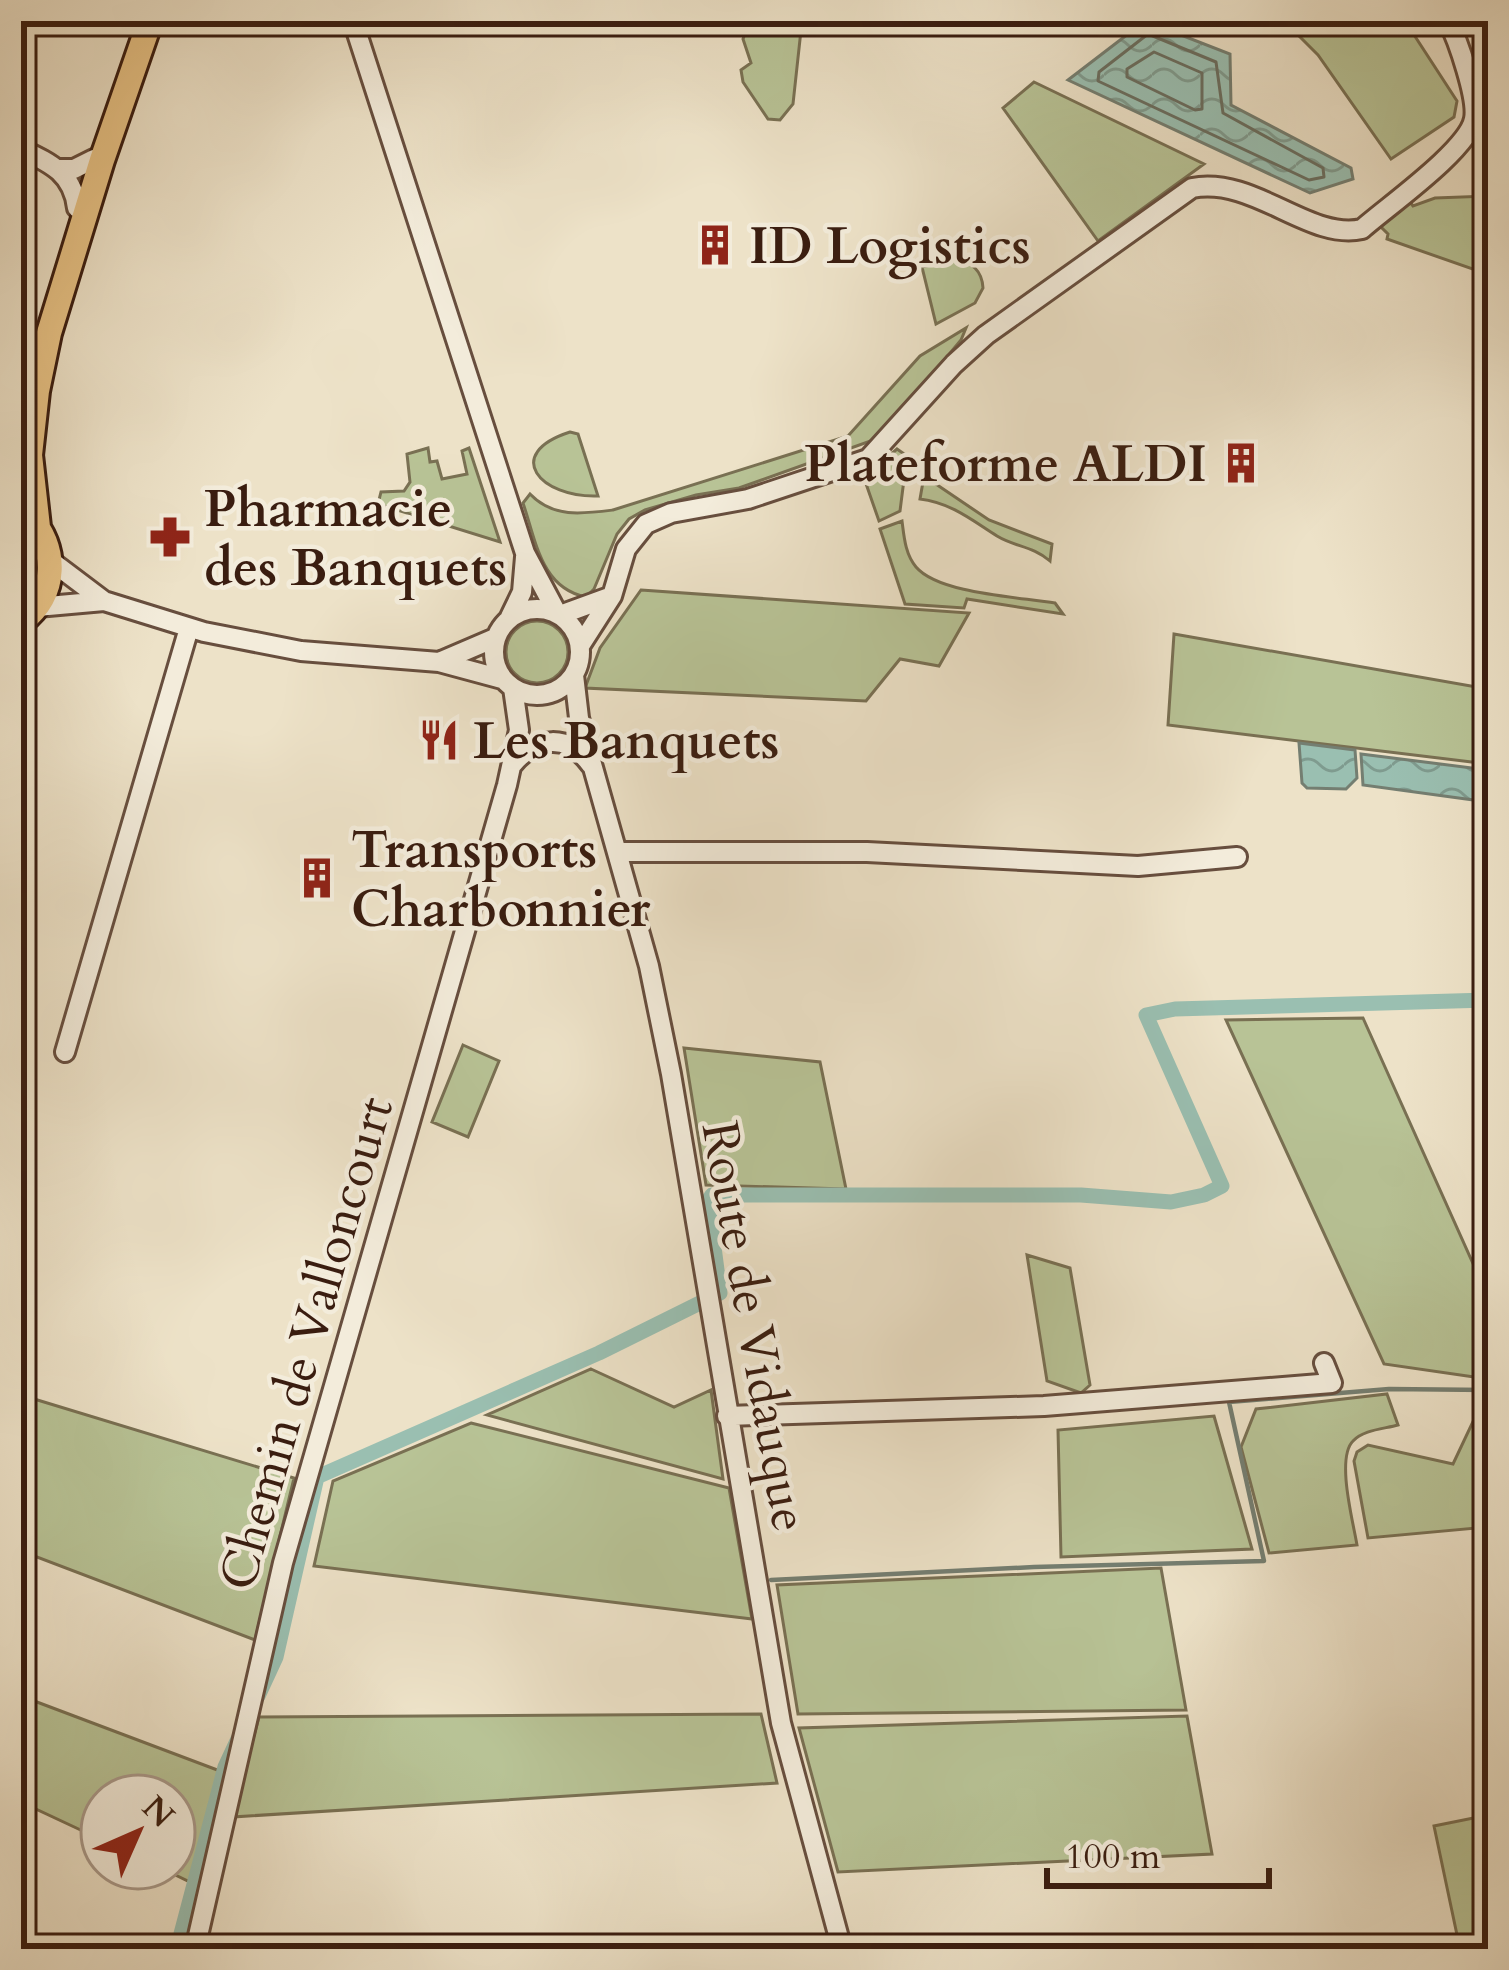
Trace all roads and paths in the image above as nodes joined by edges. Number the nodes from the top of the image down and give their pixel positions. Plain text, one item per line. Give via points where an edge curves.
1 (146, 21) edge
2 (352, 21) edge
3 (1448, 21) edge
4 (21, 149) edge
5 (94, 159) junction
6 (59, 169) junction
7 (77, 208) junction
8 (21, 404) edge
9 (30, 519) edge
10 (525, 553) junction
11 (50, 561) junction
12 (612, 596) junction
13 (104, 601) junction
14 (29, 614) edge
15 (559, 614) junction
16 (509, 618) junction
17 (189, 628) junction
18 (495, 638) junction
19 (580, 646) junction
20 (439, 662) junction
21 (574, 675) junction
22 (508, 683) junction
23 (545, 695) junction
24 (579, 718) junction
25 (519, 730) junction
26 (512, 765) junction
27 (595, 771) junction
28 (618, 852) junction
29 (1237, 857) dead end
30 (65, 1052) dead end
31 (1324, 1363) dead end
32 (727, 1416) junction
33 (195, 1949) edge
34 (842, 1949) edge

1 - 5 main road
1 - 9 main road via 43,364
2 - 10 street
3 - 12 street via 1474,124 1361,229 1316,225 1212,184 1192,188 986,335 868,459 646,524 626,549
4 - 6 street
5 - 6 street
5 - 7 main road
6 - 7 street
7 - 8 main road
9 - 11 main road
10 - 15 street
10 - 16 street via 522,592
11 - 13 street
11 - 14 main road
12 - 15 street
12 - 19 street
13 - 14 street
13 - 17 street
15 - 16 street via 541,608
15 - 19 street
16 - 18 street
17 - 20 street via 301,651
17 - 30 street
18 - 20 street
18 - 22 street via 494,659
19 - 21 street
20 - 22 street
21 - 23 street
21 - 24 street, Route de Vidauque
22 - 23 street
22 - 25 street, Chemin de Valloncourt
23 - 24 street
23 - 25 street, Chemin de Valloncourt
24 - 27 street, Route de Vidauque
25 - 26 street, Chemin de Valloncourt
26 - 27 street via 553,740 576,749
26 - 33 street, Chemin de Valloncourt via 284,1563
27 - 28 street, Route de Vidauque
28 - 29 street via 867,851 1138,866
28 - 32 street, Route de Vidauque via 671,1074
31 - 32 street via 1332,1383 1045,1406
32 - 34 street, Route de Vidauque via 782,1723

